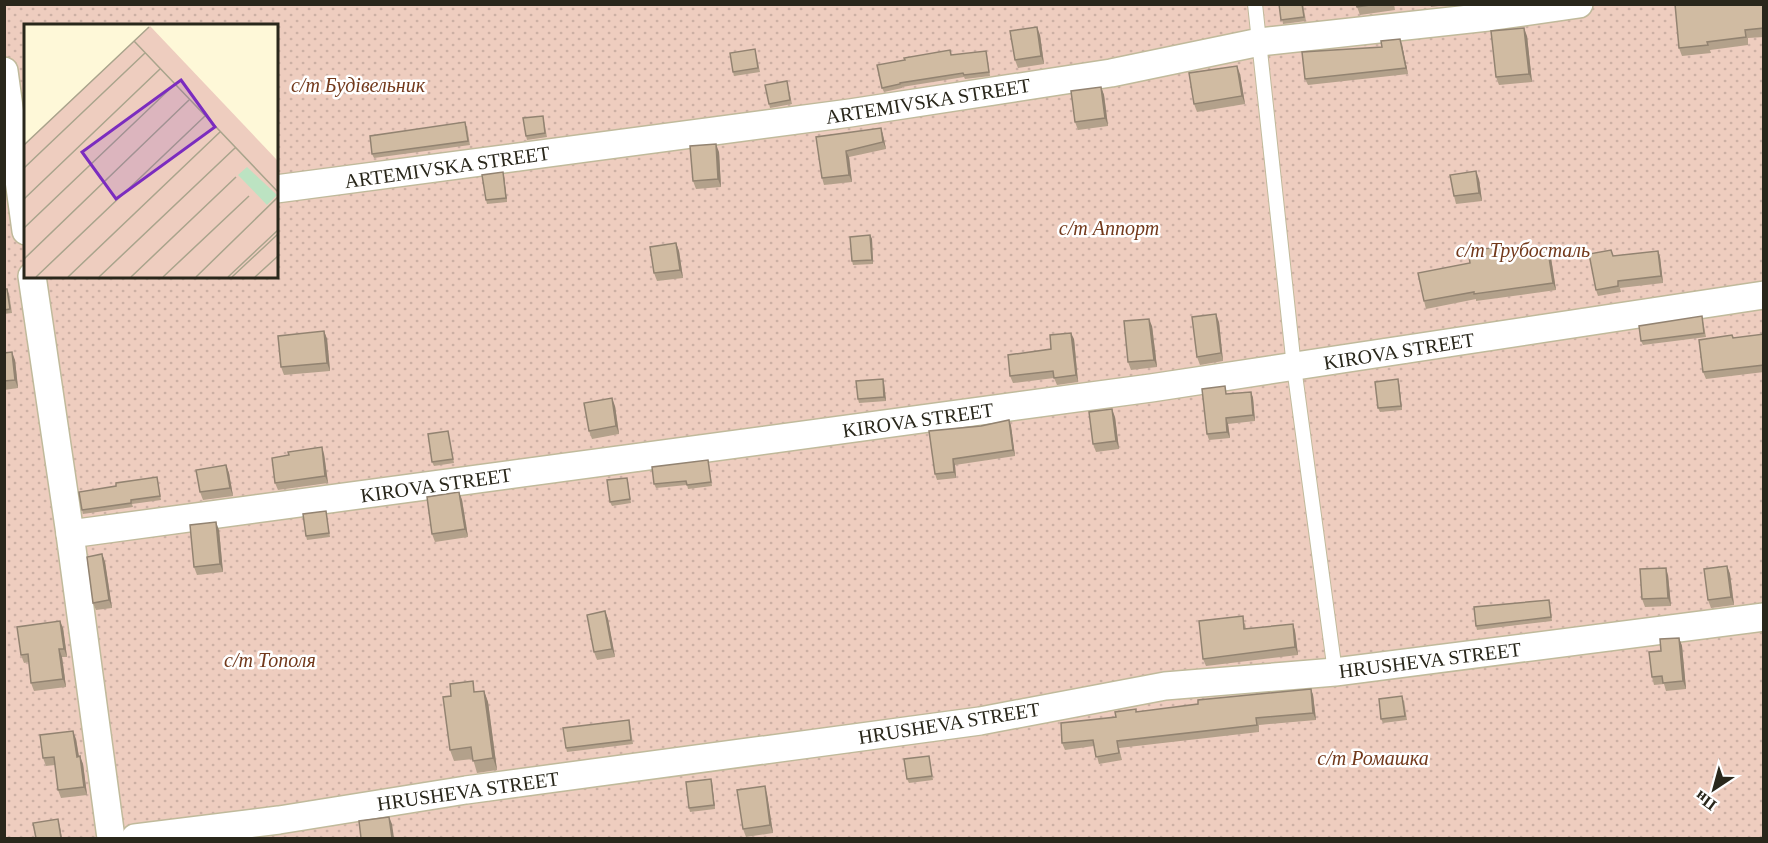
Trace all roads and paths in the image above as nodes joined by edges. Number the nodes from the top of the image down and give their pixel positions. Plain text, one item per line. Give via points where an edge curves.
1 (1256, 4) edge
2 (1578, 4) edge
3 (1260, 42) junction
4 (4, 71) edge
5 (278, 189) edge
6 (24, 217) edge
7 (32, 278) edge
8 (1764, 295) edge
9 (1293, 367) junction
10 (70, 534) junction
11 (1764, 617) edge
12 (1335, 672) junction
13 (111, 838) edge
14 (135, 838) edge

1 - 3 lane
2 - 3 street, ARTEMIVSKA STREET
3 - 5 street, ARTEMIVSKA STREET via 1111,73 850,113
3 - 9 lane
4 - 6 street
7 - 10 street
8 - 9 street, KIROVA STREET
9 - 10 street, KIROVA STREET
9 - 12 lane
10 - 13 street
11 - 12 street, HRUSHEVA STREET
12 - 14 street, HRUSHEVA STREET via 1166,686 980,721

